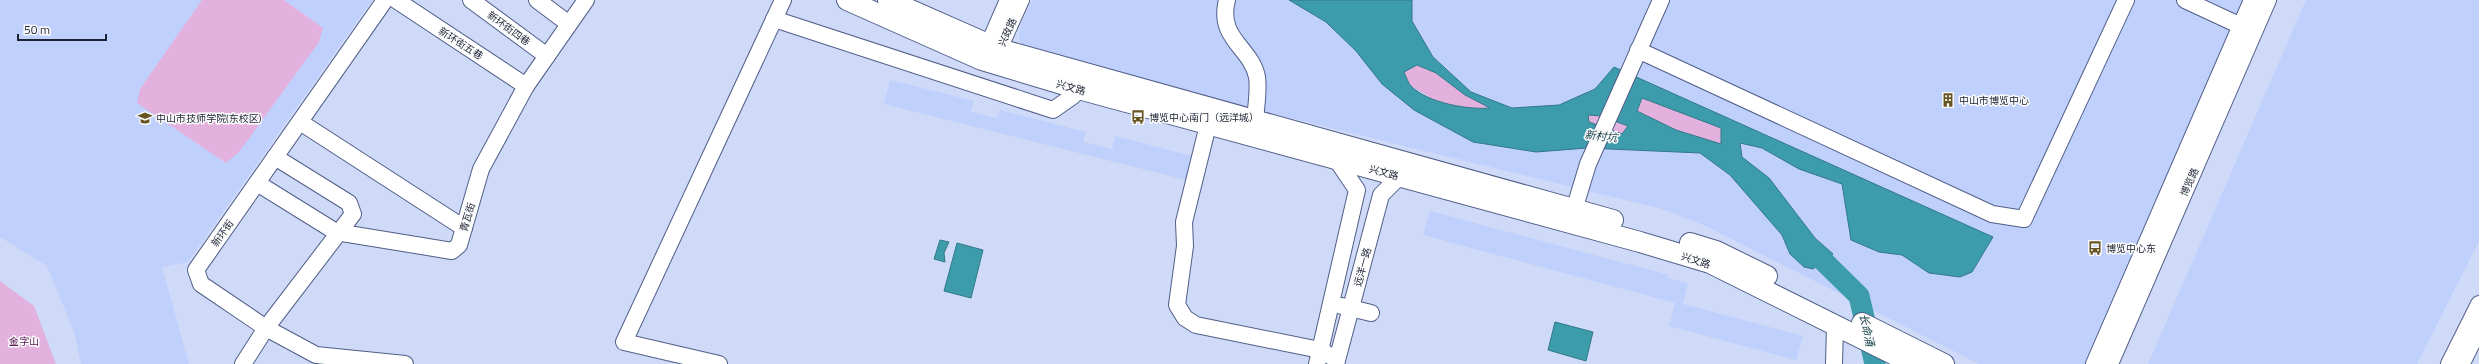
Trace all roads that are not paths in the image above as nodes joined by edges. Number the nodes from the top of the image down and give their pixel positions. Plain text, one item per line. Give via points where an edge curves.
1 (385, 0) edge
2 (396, 0) edge
3 (471, 0) edge
4 (537, 0) edge
5 (586, 0) edge
6 (783, 0) edge
7 (847, 0) edge
8 (888, 0) edge
9 (1008, 0) edge
10 (1021, 0) edge
11 (1227, 0) edge
12 (1661, 0) edge
13 (2126, 0) edge
14 (2185, 0) edge
15 (2252, 0) edge
16 (2268, 0) edge
17 (774, 20) junction
18 (569, 24) junction
19 (2241, 26) junction
20 (991, 54) junction
21 (547, 56) junction
22 (1636, 57) junction
23 (526, 86) junction
24 (1075, 88) junction
25 (1255, 120) junction
26 (300, 122) junction
27 (1208, 125) junction
28 (275, 158) junction
29 (1336, 160) junction
30 (1399, 176) junction
31 (257, 183) junction
32 (1574, 210) junction
33 (464, 228) junction
34 (338, 233) junction
35 (1331, 304) junction
36 (2479, 304) edge
37 (1351, 309) junction
38 (1371, 313) dead end
39 (1847, 326) junction
40 (266, 328) junction
41 (2479, 329) edge
42 (1886, 343) junction
43 (1318, 357) edge
44 (250, 362) edge
45 (1337, 362) edge
46 (405, 364) edge
47 (719, 364) edge
48 (1834, 364) edge
49 (1913, 364) edge
50 (1944, 364) edge
51 (2094, 364) edge
52 (2110, 364) edge
53 (2449, 364) edge
54 (2461, 364) edge

1 - 26 street, 新环街
2 - 23 street, 新环街五巷
3 - 21 street, 新环街四巷
4 - 18 street
5 - 18 street, 青瓦街
6 - 17 street
7 - 20 main road, 兴文路
8 - 20 main road, 兴文路
9 - 20 street, 兴政路
10 - 20 street, 兴政路
11 - 25 street via 1225,8 1230,36 1252,64 1257,78
12 - 22 street
13 - 22 street via 2024,219 1992,214
14 - 19 street
15 - 19 street, 博览路
16 - 52 street, 博览路
17 - 24 street via 1053,110 1073,96
17 - 47 street via 624,342
18 - 21 street, 青瓦街
19 - 51 street, 博览路
20 - 24 main road, 兴文路
20 - 25 main road, 兴文路
21 - 23 street, 青瓦街
22 - 32 street via 1588,164
23 - 33 street, 青瓦街 via 481,169
24 - 27 main road, 兴文路
25 - 32 main road, 兴文路
26 - 28 street, 新环街
26 - 33 street
27 - 29 main road, 兴文路
27 - 43 street via 1184,222 1185,246 1177,305 1185,318 1196,325
28 - 31 street, 新环街
28 - 34 street via 349,203 353,214
29 - 30 main road, 兴文路
29 - 35 street via 1357,190
30 - 37 street, 远洋一路 via 1381,196
30 - 39 main road, 兴文路 via 1710,263
31 - 34 street, 青瓦街
31 - 40 street, 新环街 via 196,270 201,284
32 - 39 main road, 兴文路 via 1716,251
33 - 34 street, 青瓦街 via 458,245 452,251
34 - 40 street
35 - 37 street
35 - 43 street
36 - 53 street
37 - 38 street
37 - 45 street, 远洋一路
39 - 42 main road, 兴文路
39 - 48 street
40 - 44 street
40 - 46 street, 新环街 via 316,355
41 - 54 street
42 - 49 main road, 兴文路
42 - 50 main road, 兴文路
43 - 45 street

